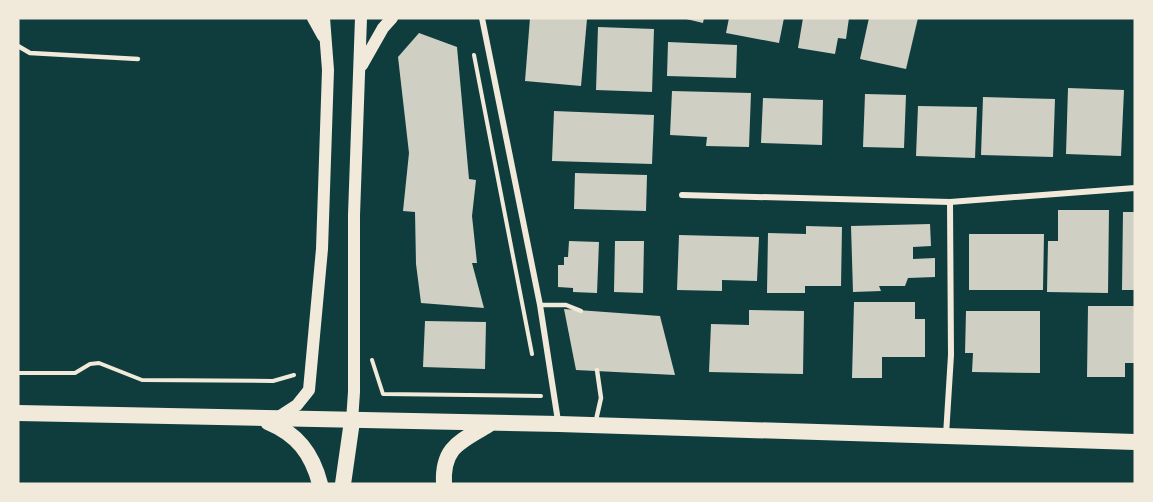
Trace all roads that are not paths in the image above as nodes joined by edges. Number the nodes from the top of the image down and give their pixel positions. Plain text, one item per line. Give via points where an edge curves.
1 (313, 18) edge
2 (324, 18) edge
3 (361, 18) edge
4 (392, 18) edge
5 (482, 18) edge
6 (327, 45) junction
7 (18, 46) edge
8 (138, 59) dead end
9 (360, 67) junction
10 (1135, 188) edge
11 (682, 195) dead end
12 (950, 202) junction
13 (540, 305) junction
14 (581, 311) dead end
15 (597, 370) dead end
16 (18, 413) edge
17 (269, 419) junction
18 (352, 421) junction
19 (559, 424) junction
20 (489, 425) junction
21 (595, 426) junction
22 (946, 437) junction
23 (1135, 442) edge
24 (320, 484) edge
25 (343, 484) edge
26 (444, 484) edge

1 - 6 main road
2 - 6 main road
3 - 9 main road
4 - 9 main road
5 - 13 street
6 - 17 main road via 322,249 309,390 297,405
7 - 8 lane via 30,53
9 - 18 main road
10 - 12 street
11 - 12 street
12 - 22 street via 951,355
13 - 14 lane via 566,305
13 - 19 street
15 - 21 lane via 601,398
16 - 17 highway
17 - 18 highway
17 - 24 highway via 301,442
18 - 20 highway
18 - 25 highway
19 - 20 highway
19 - 21 highway
20 - 26 highway via 452,447 443,466
21 - 22 highway
22 - 23 highway

